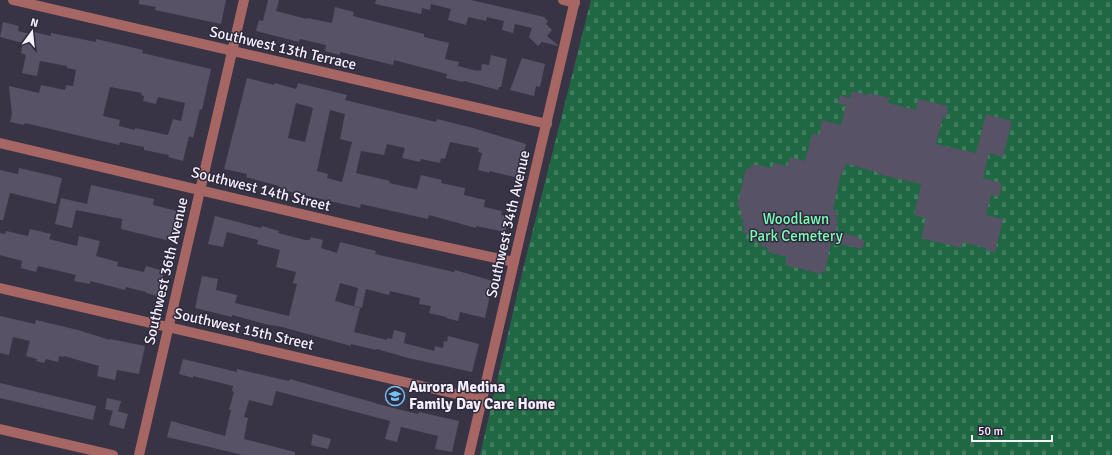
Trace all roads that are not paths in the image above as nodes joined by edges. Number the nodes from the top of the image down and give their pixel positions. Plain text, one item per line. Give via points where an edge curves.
1 (13, 0) edge
2 (244, 0) edge
3 (563, 0) edge
4 (575, 1) edge
5 (232, 51) junction
6 (547, 124) junction
7 (0, 143) edge
8 (201, 190) junction
9 (514, 262) junction
10 (0, 288) edge
11 (168, 327) junction
12 (482, 400) junction
13 (0, 429) edge
14 (113, 455) edge
15 (139, 455) edge
16 (470, 455) edge

1 - 5 street, Southwest 13th Terrace
2 - 5 street, Southwest 36th Avenue
3 - 4 street
4 - 6 street, Southwest 34th Avenue
5 - 6 street, Southwest 13th Terrace
5 - 8 street, Southwest 36th Avenue
6 - 9 street, Southwest 34th Avenue
7 - 8 street, Southwest 14th Street
8 - 9 street, Southwest 14th Street
8 - 11 street, Southwest 36th Avenue
9 - 12 street, Southwest 34th Avenue
10 - 11 street, Southwest 15th Street
11 - 12 street, Southwest 15th Street
11 - 15 street, Southwest 36th Avenue
12 - 16 street, Southwest 34th Avenue
13 - 14 street

